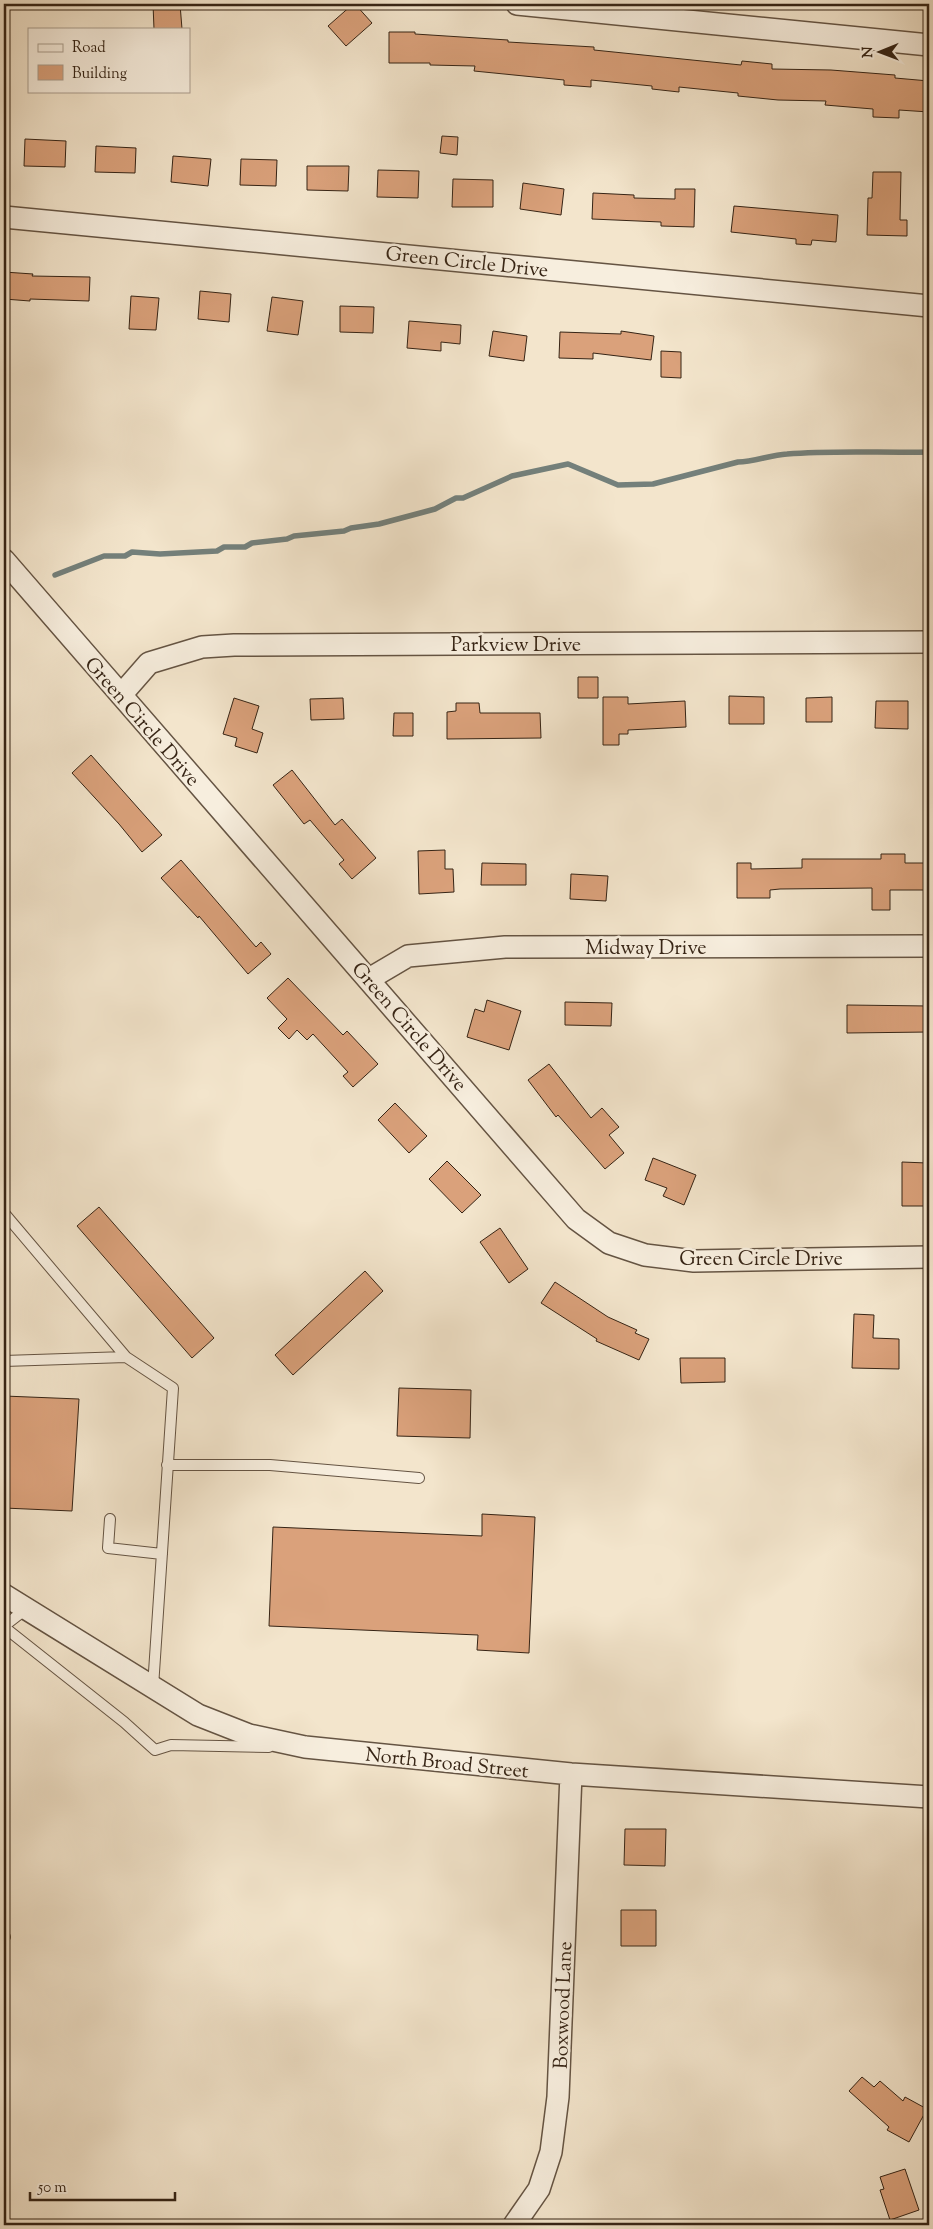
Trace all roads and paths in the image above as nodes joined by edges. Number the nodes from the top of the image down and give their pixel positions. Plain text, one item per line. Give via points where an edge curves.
1 (517, 4) edge
2 (645, 11) edge
3 (929, 45) edge
4 (4, 217) edge
5 (929, 306) edge
6 (4, 560) edge
7 (929, 642) edge
8 (120, 695) junction
9 (929, 946) edge
10 (369, 979) junction
11 (4, 1213) edge
12 (929, 1257) edge
13 (126, 1357) junction
14 (4, 1361) edge
15 (167, 1465) junction
16 (419, 1478) dead end
17 (110, 1519) dead end
18 (162, 1554) junction
19 (4, 1595) edge
20 (26, 1609) junction
21 (4, 1626) edge
22 (153, 1687) junction
23 (304, 1747) junction
24 (571, 1774) junction
25 (929, 1797) edge
26 (514, 2225) edge

1 - 2 street
2 - 3 street
4 - 5 street, Green Circle Drive
6 - 8 street, Green Circle Drive
7 - 8 street, Parkview Drive via 202,647 149,663
8 - 10 street, Green Circle Drive
9 - 10 street, Midway Drive via 505,947 408,956
10 - 12 street, Green Circle Drive via 576,1219 609,1243 645,1255 694,1261
11 - 13 lane
13 - 14 lane
13 - 15 lane via 173,1388
15 - 16 lane via 270,1465
15 - 18 lane
17 - 18 lane via 108,1548
18 - 22 lane
19 - 20 street, North Broad Street
20 - 21 lane
20 - 22 street, North Broad Street
21 - 23 lane via 155,1750 171,1745
22 - 23 street, North Broad Street via 215,1722 249,1735
23 - 24 street, North Broad Street
24 - 25 street, North Broad Street
24 - 26 street, Boxwood Lane via 554,2134 539,2189

